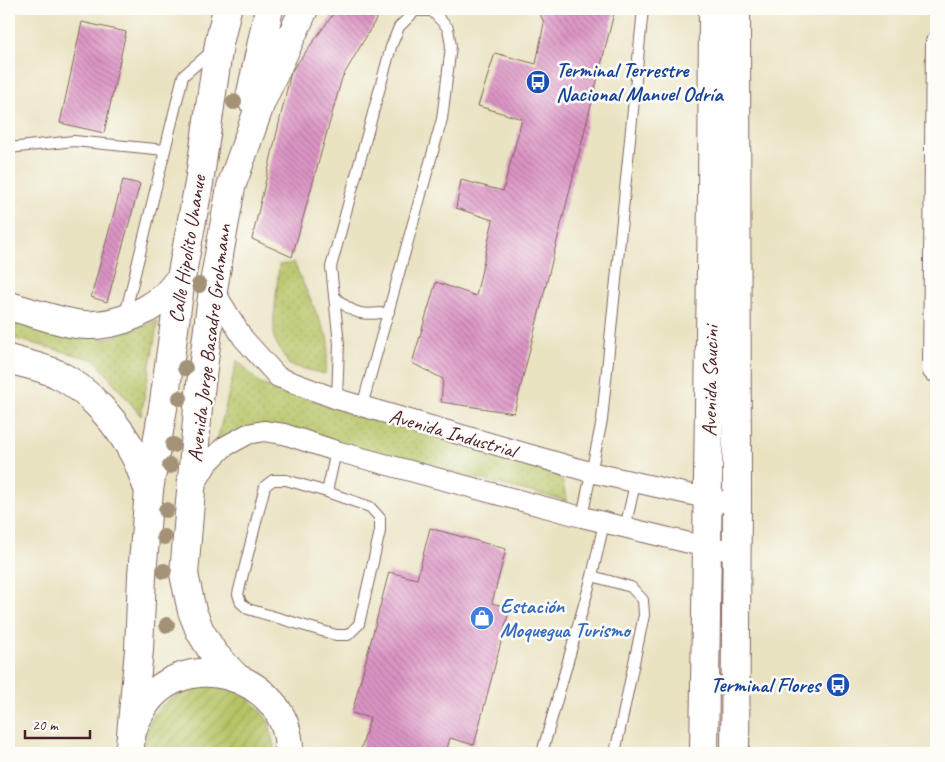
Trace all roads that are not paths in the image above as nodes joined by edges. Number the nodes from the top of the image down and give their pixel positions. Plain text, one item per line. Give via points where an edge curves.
1 (227, 9) edge
2 (269, 9) edge
3 (304, 9) edge
4 (643, 9) edge
5 (713, 9) edge
6 (736, 9) edge
7 (936, 42) edge
8 (219, 44) junction
9 (9, 148) edge
10 (725, 148) junction
11 (165, 150) junction
12 (231, 187) junction
13 (725, 201) junction
14 (181, 278) junction
15 (213, 289) junction
16 (334, 296) junction
17 (9, 306) edge
18 (388, 312) junction
19 (124, 320) junction
20 (9, 359) edge
21 (935, 371) edge
22 (337, 399) junction
23 (362, 406) junction
24 (336, 451) junction
25 (590, 472) junction
26 (635, 484) junction
27 (192, 489) junction
28 (149, 490) junction
29 (327, 492) junction
30 (707, 500) junction
31 (737, 505) junction
32 (582, 517) junction
33 (604, 523) junction
34 (625, 528) junction
35 (706, 547) junction
36 (736, 550) junction
37 (592, 576) junction
38 (236, 677) junction
39 (130, 744) edge
40 (291, 752) edge
41 (542, 753) edge
42 (615, 753) edge
43 (704, 753) edge
44 (735, 753) edge

1 - 8 main road, Calle Hipolito Unanue
2 - 12 main road, Calle Hipolito Unanue
3 - 12 main road, Avenida Jorge Basadre Grohmann via 261,102
4 - 25 lane via 602,420
5 - 10 main road, Avenida Saucini
6 - 10 main road, Avenida Saucini
7 - 21 street
8 - 11 lane via 183,76
8 - 14 main road, Calle Hipolito Unanue via 199,183
9 - 11 lane via 74,141
10 - 13 main road, Avenida Saucini
11 - 19 lane
12 - 15 main road, Avenida Jorge Basadre Grohmann
13 - 30 main road, Avenida Saucini
13 - 31 main road, Avenida Saucini
14 - 19 main road via 159,300
14 - 28 main road, Calle Hipolito Unanue
15 - 22 street, Avenida Industrial via 243,338 278,376
15 - 27 main road, Avenida Jorge Basadre Grohmann
16 - 18 lane via 348,309 367,315
16 - 18 lane via 331,267 390,47 399,27 415,11 432,11 448,28 451,46 442,119
16 - 22 lane via 339,344
17 - 19 main road via 92,326
18 - 23 lane
20 - 28 main road via 56,373 94,401 120,430
22 - 23 street, Avenida Industrial
23 - 25 street, Avenida Industrial
24 - 27 street via 284,434 264,431 248,434 224,447 207,464
24 - 29 lane
24 - 32 street
25 - 26 street, Avenida Industrial
25 - 32 lane
26 - 30 street, Avenida Industrial
26 - 34 lane
27 - 38 main road, Avenida Jorge Basadre Grohmann via 184,574 192,611 214,654
28 - 39 main road
29 - 29 lane via 286,480 273,480 265,486 238,594 248,609 336,635 348,635 359,624 380,531 380,518 370,507
30 - 31 street, Avenida Industrial
30 - 35 main road, Avenida Saucini
31 - 36 main road, Avenida Saucini
32 - 33 street
33 - 34 street
33 - 37 lane
34 - 35 street
35 - 36 street
35 - 43 main road, Avenida Saucini
36 - 44 main road, Avenida Saucini
37 - 41 lane
37 - 42 lane via 631,587 643,600 644,615
38 - 39 main road via 204,672 172,681 142,708
38 - 40 main road via 269,699 284,722

